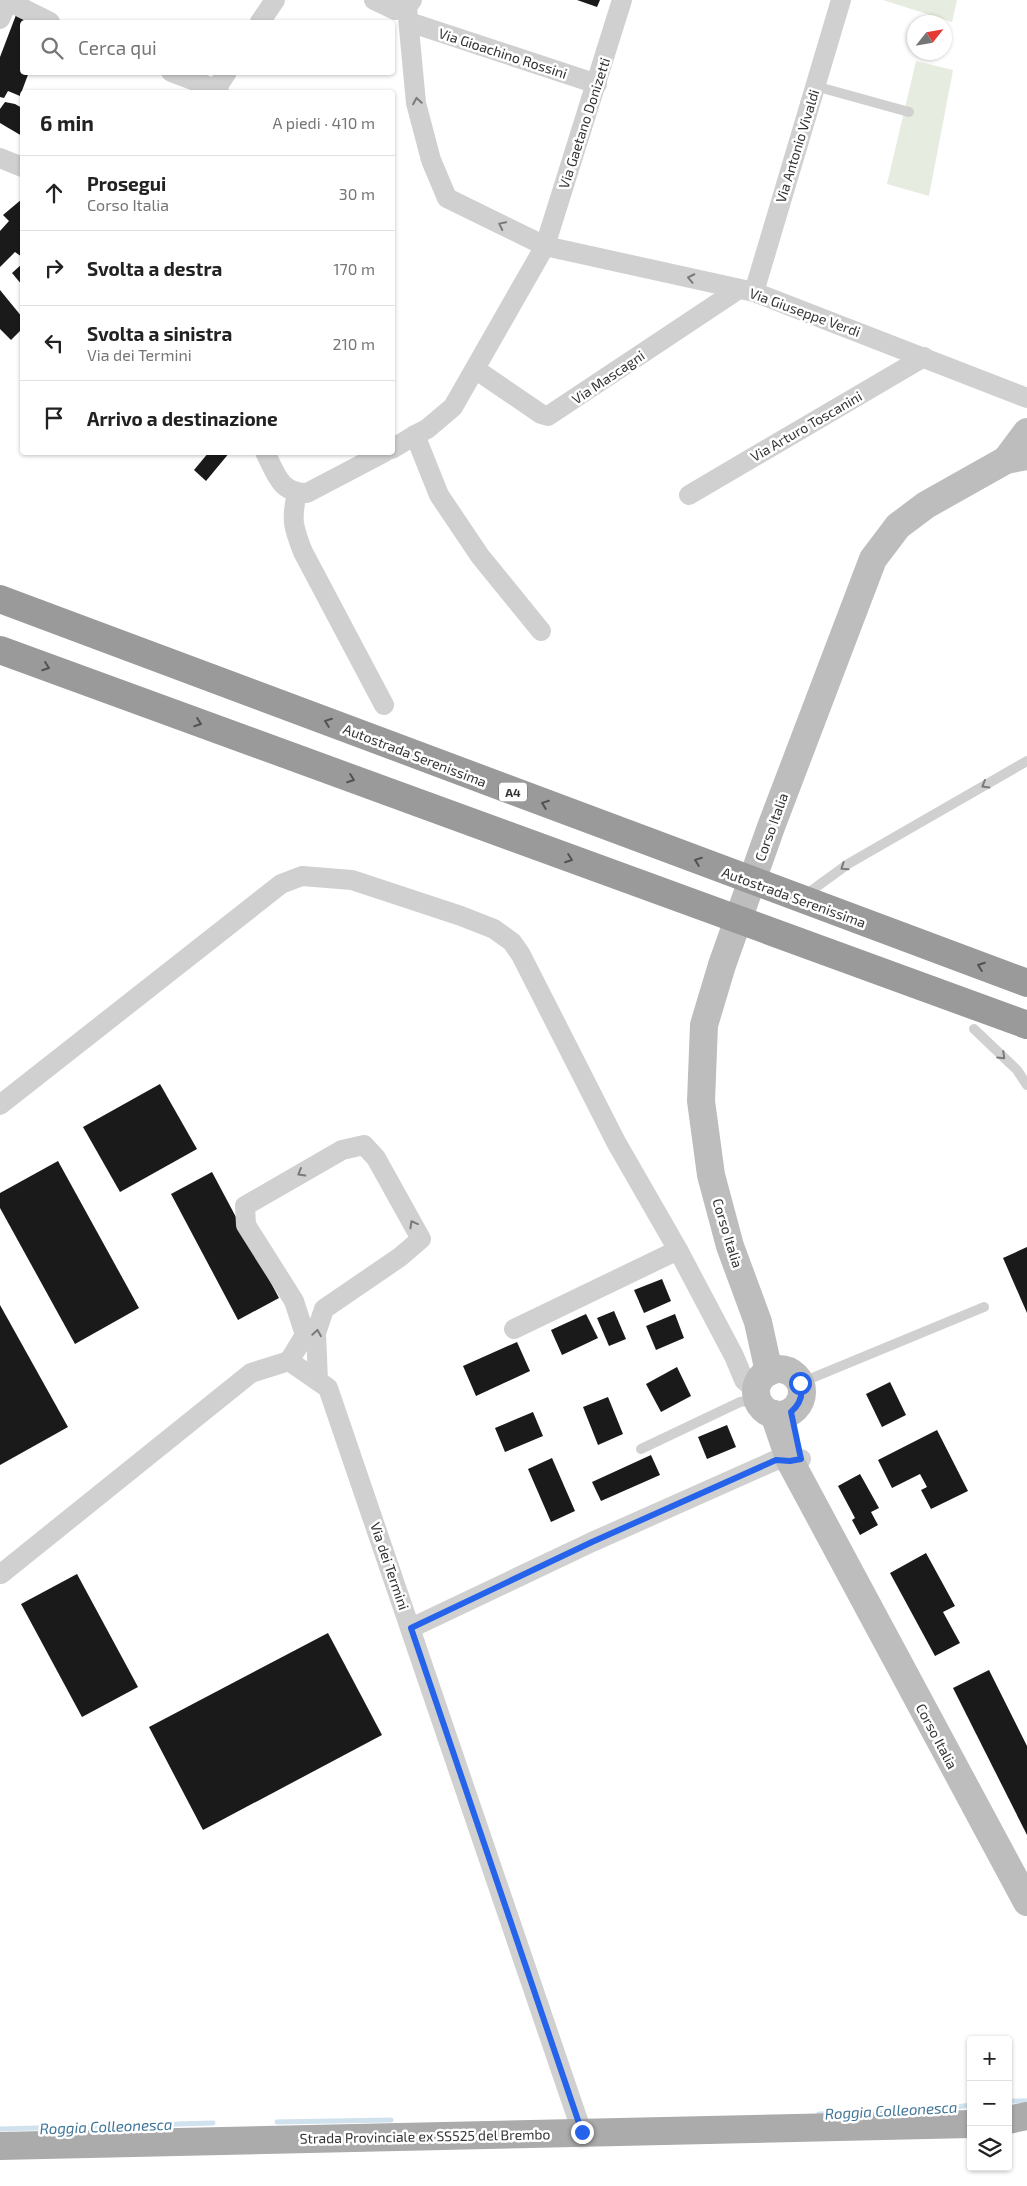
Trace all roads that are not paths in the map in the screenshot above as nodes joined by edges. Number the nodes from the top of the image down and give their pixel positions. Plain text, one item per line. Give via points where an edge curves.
1 (275, 0) edge
2 (374, 0) edge
3 (622, 0) edge
4 (841, 0) edge
5 (5, 7) edge
6 (410, 10) edge
7 (44, 20) edge
8 (261, 20) edge
9 (178, 75) edge
10 (225, 75) edge
11 (597, 84) junction
12 (815, 86) junction
13 (212, 90) edge
14 (217, 90) edge
15 (909, 112) dead end
16 (0, 158) edge
17 (20, 165) edge
18 (545, 246) junction
19 (746, 291) junction
20 (924, 357) junction
21 (475, 369) junction
22 (1027, 398) edge
23 (1027, 432) edge
24 (415, 435) junction
25 (395, 447) edge
26 (266, 455) edge
27 (380, 455) edge
28 (1016, 458) edge
29 (296, 493) junction
30 (689, 495) dead end
31 (0, 599) edge
32 (541, 630) dead end
33 (0, 650) edge
34 (384, 705) dead end
35 (1027, 761) edge
36 (800, 899) junction
37 (1027, 983) edge
38 (1027, 1025) edge
39 (974, 1029) dead end
40 (1027, 1085) edge
41 (0, 1105) edge
42 (678, 1250) junction
43 (984, 1308) dead end
44 (514, 1329) dead end
45 (289, 1361) junction
46 (318, 1381) junction
47 (776, 1392) junction
48 (641, 1449) dead end
49 (795, 1460) junction
50 (1, 1574) edge
51 (411, 1628) junction
52 (1027, 1902) edge
53 (1027, 2116) edge
54 (1012, 2119) edge
55 (967, 2124) edge
56 (1012, 2128) edge
57 (1027, 2130) edge
58 (582, 2132) junction
59 (0, 2146) edge

1 - 8 street
2 - 6 street, Via Gioachino Rossini via 395,10
3 - 11 street, Via Gaetano Donizetti
4 - 12 street, Via Antonio Vivaldi
5 - 7 street
6 - 11 street, Via Gioachino Rossini
18 -> 6 street, Via Giuseppe Verdi via 447,198 432,160 416,102
9 - 13 street
10 - 14 street
11 - 18 street, Via Gaetano Donizetti
12 - 15 lane
12 - 19 street, Via Antonio Vivaldi
16 - 17 street
19 -> 18 street, Via Giuseppe Verdi
18 - 21 street, Via Gaetano Donizetti
19 - 20 street, Via Giuseppe Verdi
19 - 21 street, Via Mascagni via 548,416
20 - 22 street, Via Giuseppe Verdi
20 - 30 street, Via Arturo Toscanini
21 - 24 street, Via Gaetano Donizetti via 453,407 427,430
23 - 28 street, Corso Italia
24 - 25 street, Via Gaetano Donizetti
24 - 32 street via 439,495 480,556
26 - 29 street via 285,488
27 - 29 street via 322,487
28 - 47 street, Corso Italia via 926,506 898,526 873,559 771,827 704,1025 701,1101 711,1176 730,1246 758,1322
29 - 34 street via 293,528 302,552
36 -> 31 highway, Autostrada Serenissima / A4
33 -> 38 highway
35 -> 36 lane via 848,864
37 -> 36 highway, Autostrada Serenissima / A4
39 -> 40 lane via 1017,1070
41 - 42 street via 281,884 302,876 352,880 460,916 494,930 512,942 616,1142
42 - 44 street
42 - 47 street via 744,1380
43 - 47 lane
45 - 46 street, Via dei Termini
46 -> 45 street via 316,1333 324,1309 421,1239 376,1158 364,1145 342,1150 245,1206 246,1225 294,1301 305,1335
45 - 50 street via 251,1373
46 - 51 street, Via dei Termini via 328,1388
47 - 48 lane via 740,1402
47 - 49 street, Corso Italia
49 - 51 street via 776,1460
49 - 52 street, Corso Italia via 848,1569
51 - 58 street, Via dei Termini
53 - 54 main road
55 - 58 main road, Strada Provinciale ex SS525 del Brembo
56 - 57 main road
58 - 59 main road, Strada Provinciale ex SS525 del Brembo

